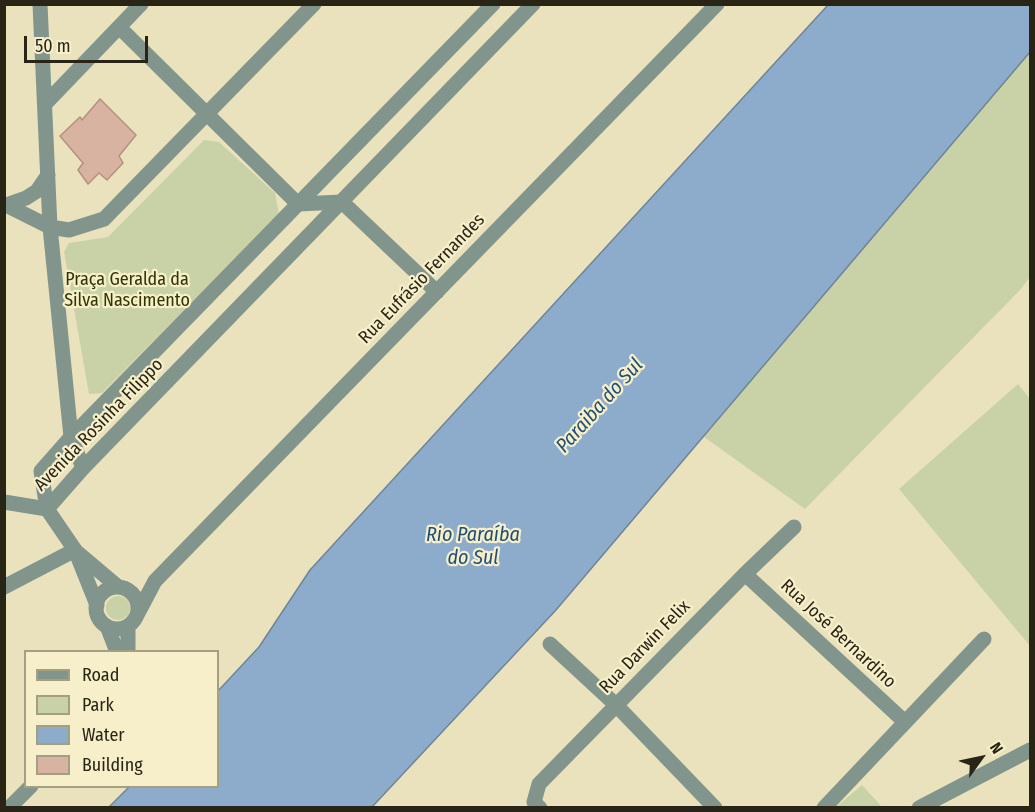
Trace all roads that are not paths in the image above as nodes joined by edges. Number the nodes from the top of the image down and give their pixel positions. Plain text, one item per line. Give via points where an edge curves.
1 (40, 4) edge
2 (141, 4) edge
3 (314, 4) edge
4 (493, 4) edge
5 (533, 4) edge
6 (717, 4) edge
7 (119, 27) junction
8 (45, 104) junction
9 (207, 114) junction
10 (48, 175) junction
11 (342, 202) junction
12 (5, 204) edge
13 (298, 204) junction
14 (50, 227) junction
15 (437, 292) junction
16 (71, 437) junction
17 (83, 468) junction
18 (4, 502) edge
19 (47, 509) junction
20 (794, 526) dead end
21 (75, 550) junction
22 (744, 574) junction
23 (155, 581) junction
24 (4, 587) edge
25 (123, 589) junction
26 (97, 605) junction
27 (132, 620) junction
28 (107, 626) junction
29 (984, 639) dead end
30 (550, 644) dead end
31 (117, 650) edge
32 (128, 650) edge
33 (616, 705) junction
34 (905, 723) junction
35 (1030, 750) edge
36 (29, 788) edge
37 (537, 805) edge
38 (9, 807) edge
39 (714, 807) edge
40 (824, 807) edge
41 (919, 807) edge

1 - 8 street
2 - 7 street
3 - 9 street
4 - 13 street, Avenida Rosinha Filippo
5 - 11 street, Avenida Rosinha Filippo
6 - 15 street, Rua Eufrásio Fernandes
7 - 8 street
7 - 9 street
8 - 10 street
9 - 13 street
9 - 14 street via 104,219 69,230
10 - 12 street via 37,191
10 - 14 street
11 - 13 street
11 - 15 street
11 - 17 street, Avenida Rosinha Filippo
12 - 14 street
13 - 16 street, Avenida Rosinha Filippo
14 - 16 street
15 - 23 street, Rua Eufrásio Fernandes
16 - 17 street
16 - 19 street, Avenida Rosinha Filippo via 41,471
17 - 19 street, Avenida Rosinha Filippo
18 - 19 street
19 - 21 street
20 - 22 street, Rua Darwin Felix
21 - 24 street
21 - 25 street
21 - 26 street
22 - 33 street, Rua Darwin Felix
22 - 34 street, Rua José Bernardino
23 - 25 street
23 - 27 street
25 - 26 street via 105,590
25 - 27 street via 137,602
26 - 28 street via 99,617
27 - 28 street via 118,628
27 - 32 street
28 - 31 street
29 - 34 street
30 - 33 street
33 - 37 street, Rua Darwin Felix via 539,784
33 - 39 street
34 - 40 street
35 - 41 street
36 - 38 street

